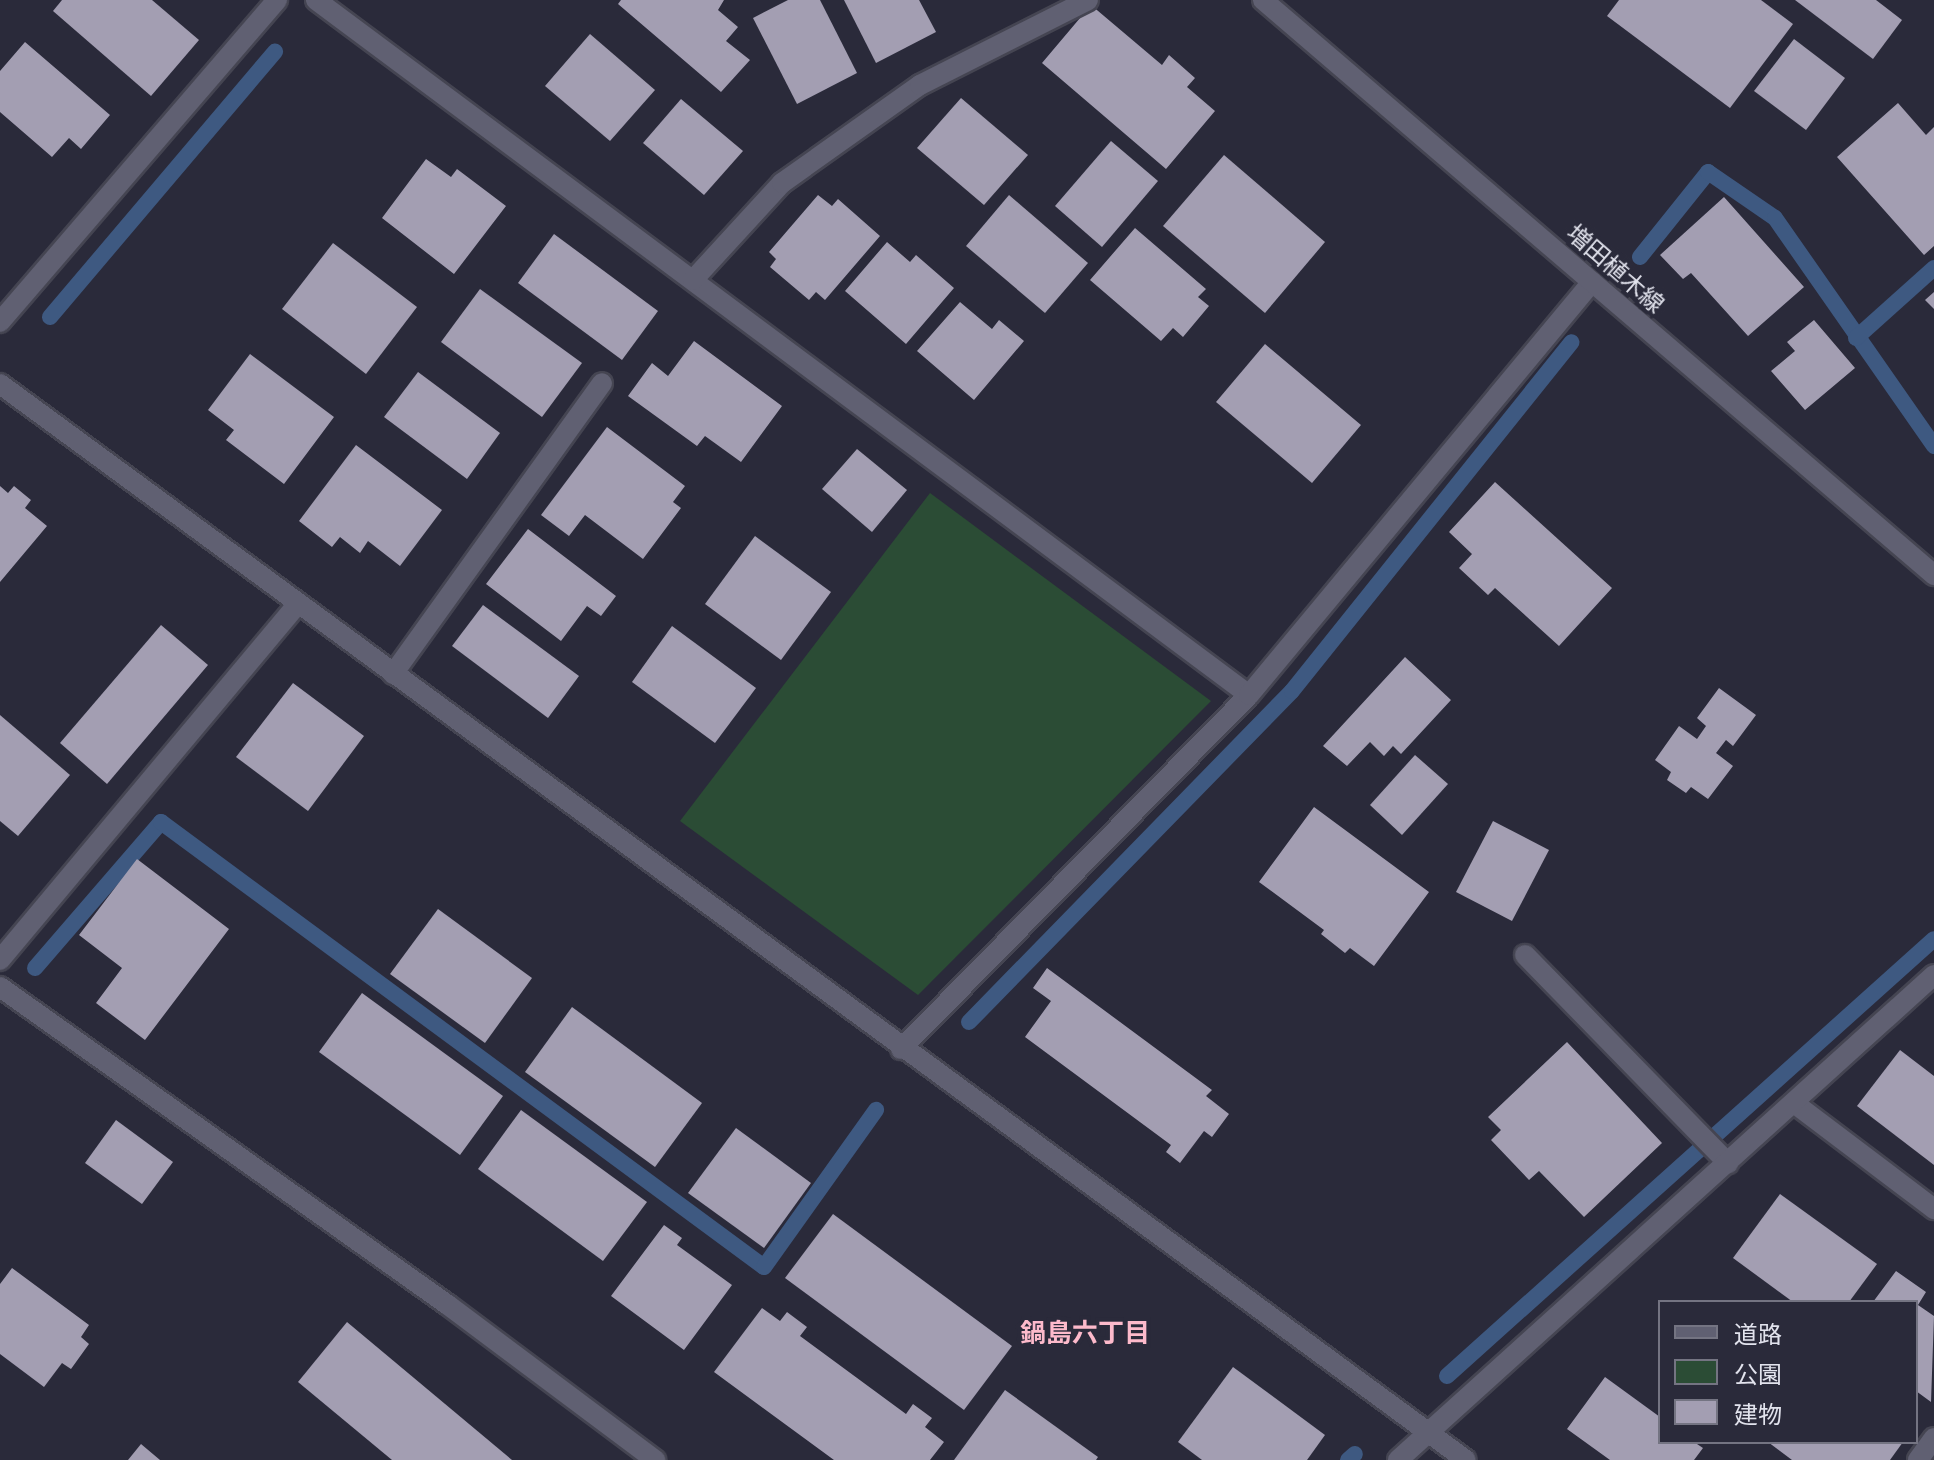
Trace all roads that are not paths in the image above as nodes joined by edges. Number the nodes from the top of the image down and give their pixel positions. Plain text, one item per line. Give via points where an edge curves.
1 (277, 0) edge
2 (316, 0) edge
3 (1088, 0) edge
4 (1263, 0) edge
5 (693, 280) junction
6 (1592, 282) junction
7 (0, 322) edge
8 (602, 383) dead end
9 (0, 384) edge
10 (1934, 575) edge
11 (298, 604) junction
12 (393, 674) junction
13 (1249, 695) junction
14 (1525, 955) dead end
15 (0, 960) edge
16 (1934, 975) edge
17 (0, 987) edge
18 (901, 1049) junction
19 (1794, 1103) junction
20 (1722, 1157) junction
21 (1934, 1209) edge
22 (1430, 1433) junction
23 (1934, 1438) edge
24 (655, 1460) edge
25 (1398, 1460) edge
26 (1466, 1460) edge
27 (1918, 1460) edge

1 - 7 street
2 - 5 street
3 - 5 street via 920,85 782,183
4 - 6 street, 増田植木線
5 - 13 street
6 - 10 street, 増田植木線
6 - 13 street
8 - 12 street
9 - 11 street
11 - 12 street
11 - 15 street
12 - 18 street
13 - 18 street
14 - 20 street
16 - 19 street
17 - 24 street via 448,1305
18 - 22 street
19 - 20 street
19 - 21 street
20 - 22 street
22 - 25 street
22 - 26 street
23 - 27 street

